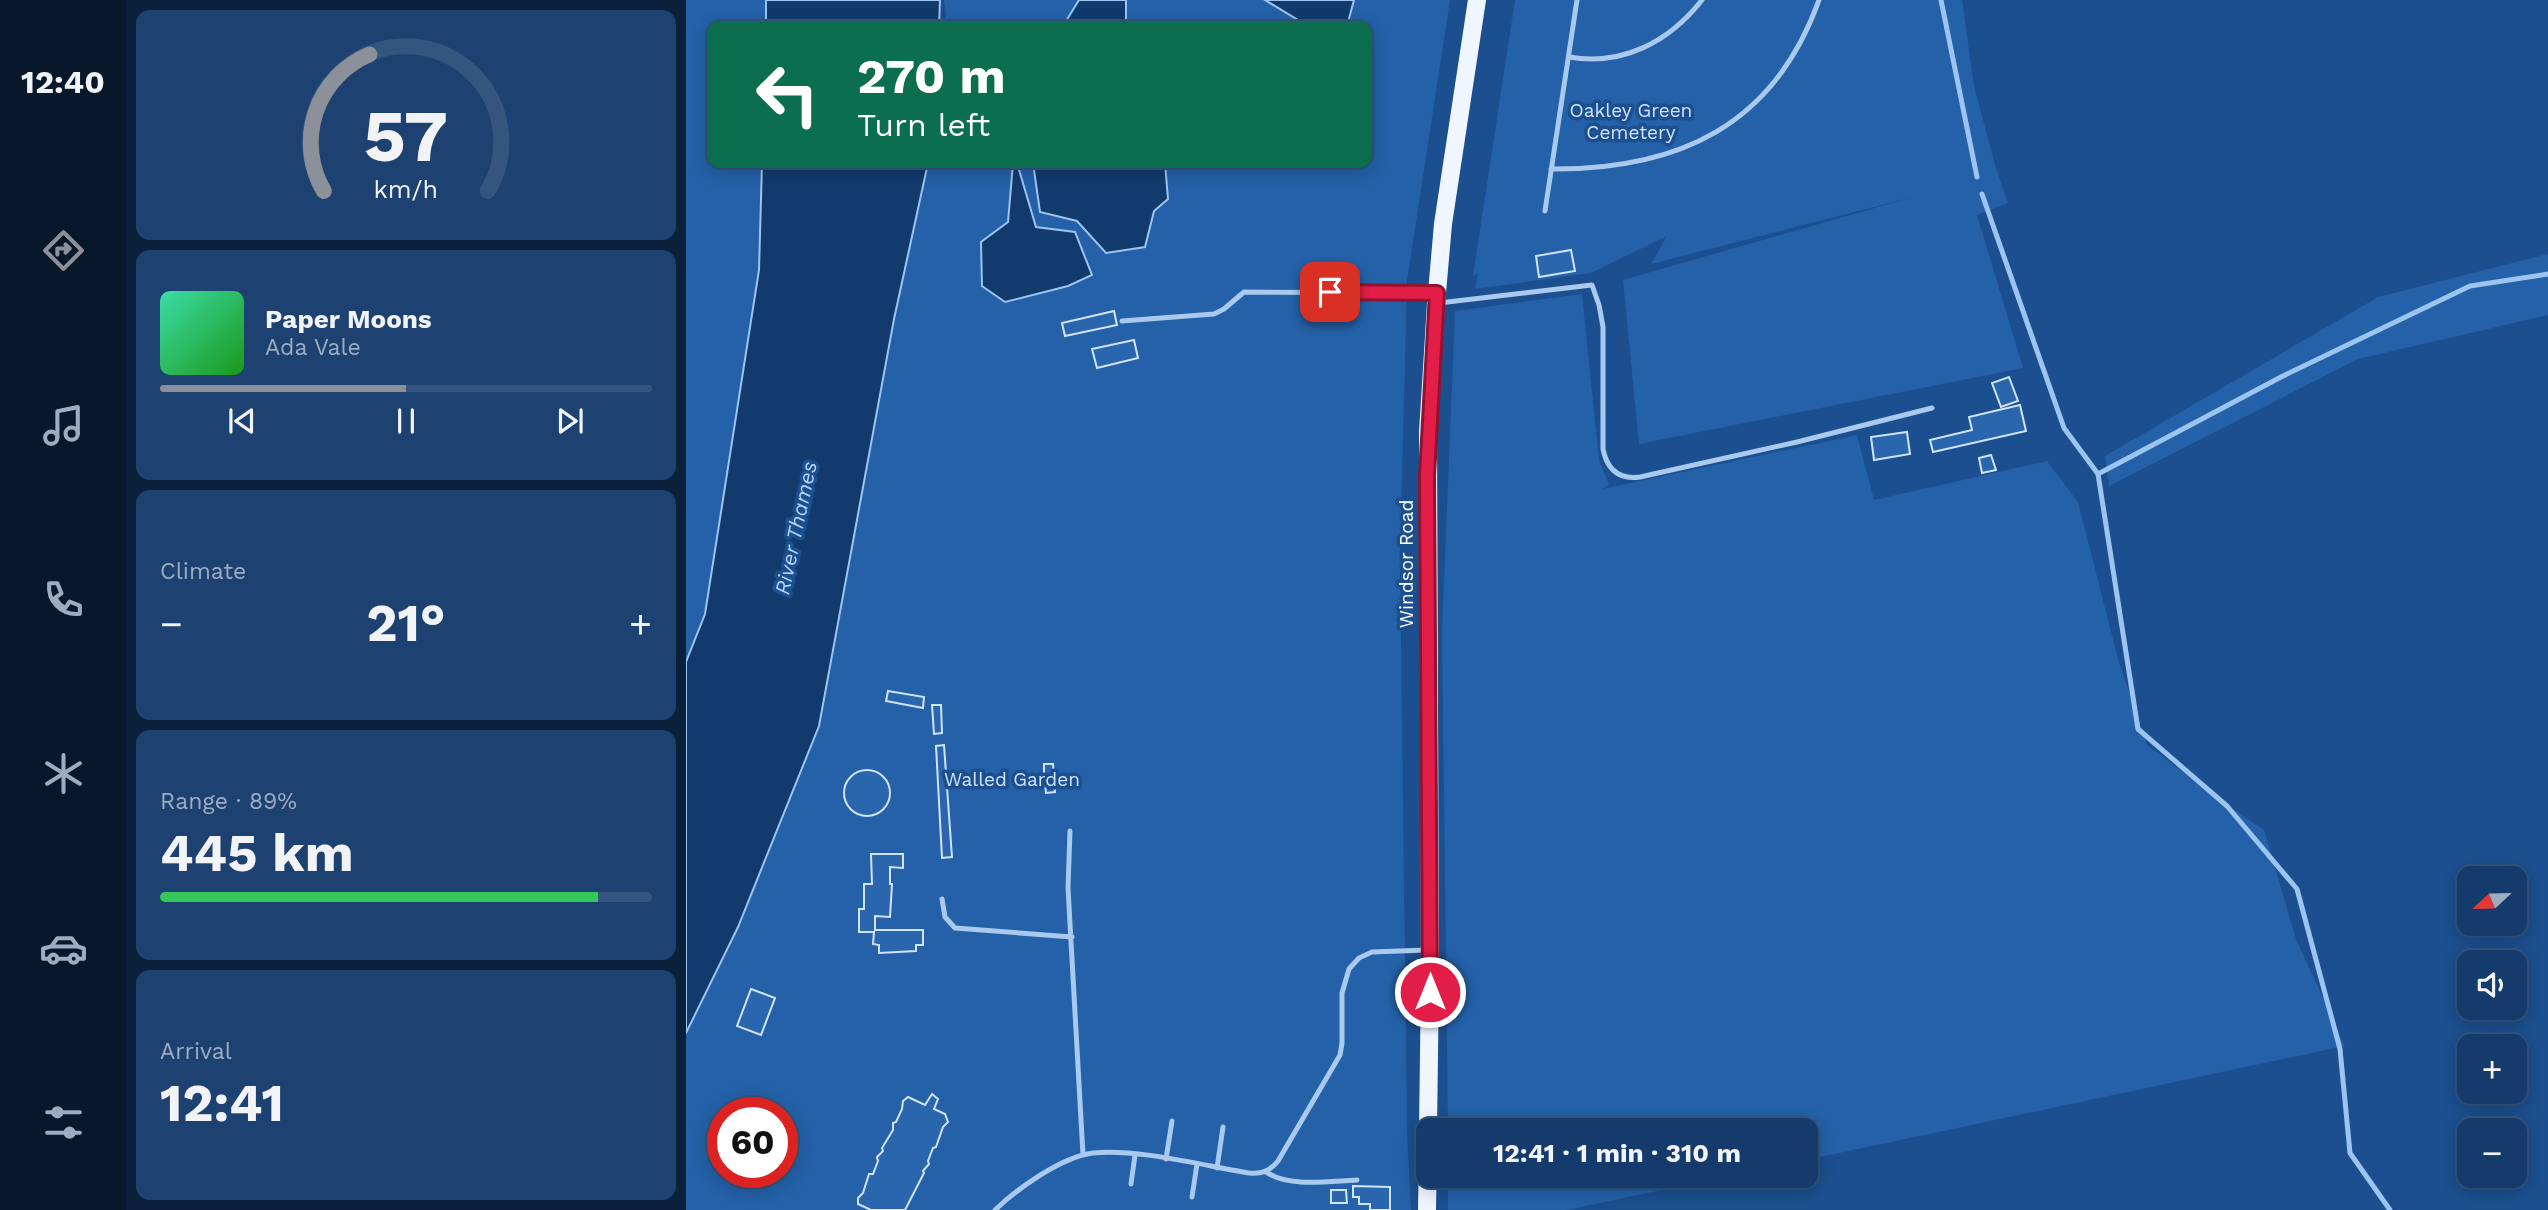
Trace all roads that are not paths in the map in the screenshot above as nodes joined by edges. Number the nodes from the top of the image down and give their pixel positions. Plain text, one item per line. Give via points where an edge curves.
1 (1478, 0) edge
2 (1577, 0) edge
3 (1702, 0) edge
4 (1819, 0) edge
5 (1569, 57) junction
6 (1551, 169) junction
7 (1545, 211) dead end
8 (1436, 298) junction
9 (1122, 321) dead end
10 (1932, 408) dead end
11 (1070, 831) dead end
12 (942, 899) dead end
13 (1072, 937) junction
14 (1430, 950) junction
15 (1428, 1118) edge
16 (1172, 1121) dead end
17 (1223, 1127) dead end
18 (1083, 1155) junction
19 (1135, 1155) junction
20 (1166, 1159) junction
21 (1198, 1164) junction
22 (1217, 1168) junction
23 (1265, 1172) junction
24 (1357, 1180) dead end
25 (1131, 1184) dead end
26 (1427, 1188) edge
27 (1192, 1197) dead end
28 (995, 1210) edge
29 (1427, 1210) edge

1 - 8 main road, Windsor Road via 1449,180
2 - 5 lane
3 - 5 lane via 1669,33 1638,51 1605,59
4 - 6 lane via 1800,45 1782,72 1728,125 1653,159
5 - 6 lane
6 - 7 lane
8 - 9 lane via 1244,292 1214,314
8 - 10 lane via 1592,285 1603,327 1603,449 1609,468 1626,477 1768,449
8 - 14 main road, Windsor Road via 1427,476
11 - 13 lane
12 - 13 lane via 945,917 961,930
13 - 18 lane
14 - 15 main road, Windsor Road
14 - 23 lane via 1372,952 1349,969 1342,993 1342,1043 1337,1062 1278,1161
16 - 20 lane
17 - 22 lane
18 - 19 lane
18 - 28 lane via 1046,1173
19 - 20 lane
19 - 25 lane
20 - 21 lane
21 - 22 lane
21 - 27 lane
22 - 23 lane
23 - 24 lane via 1294,1180
26 - 29 main road

